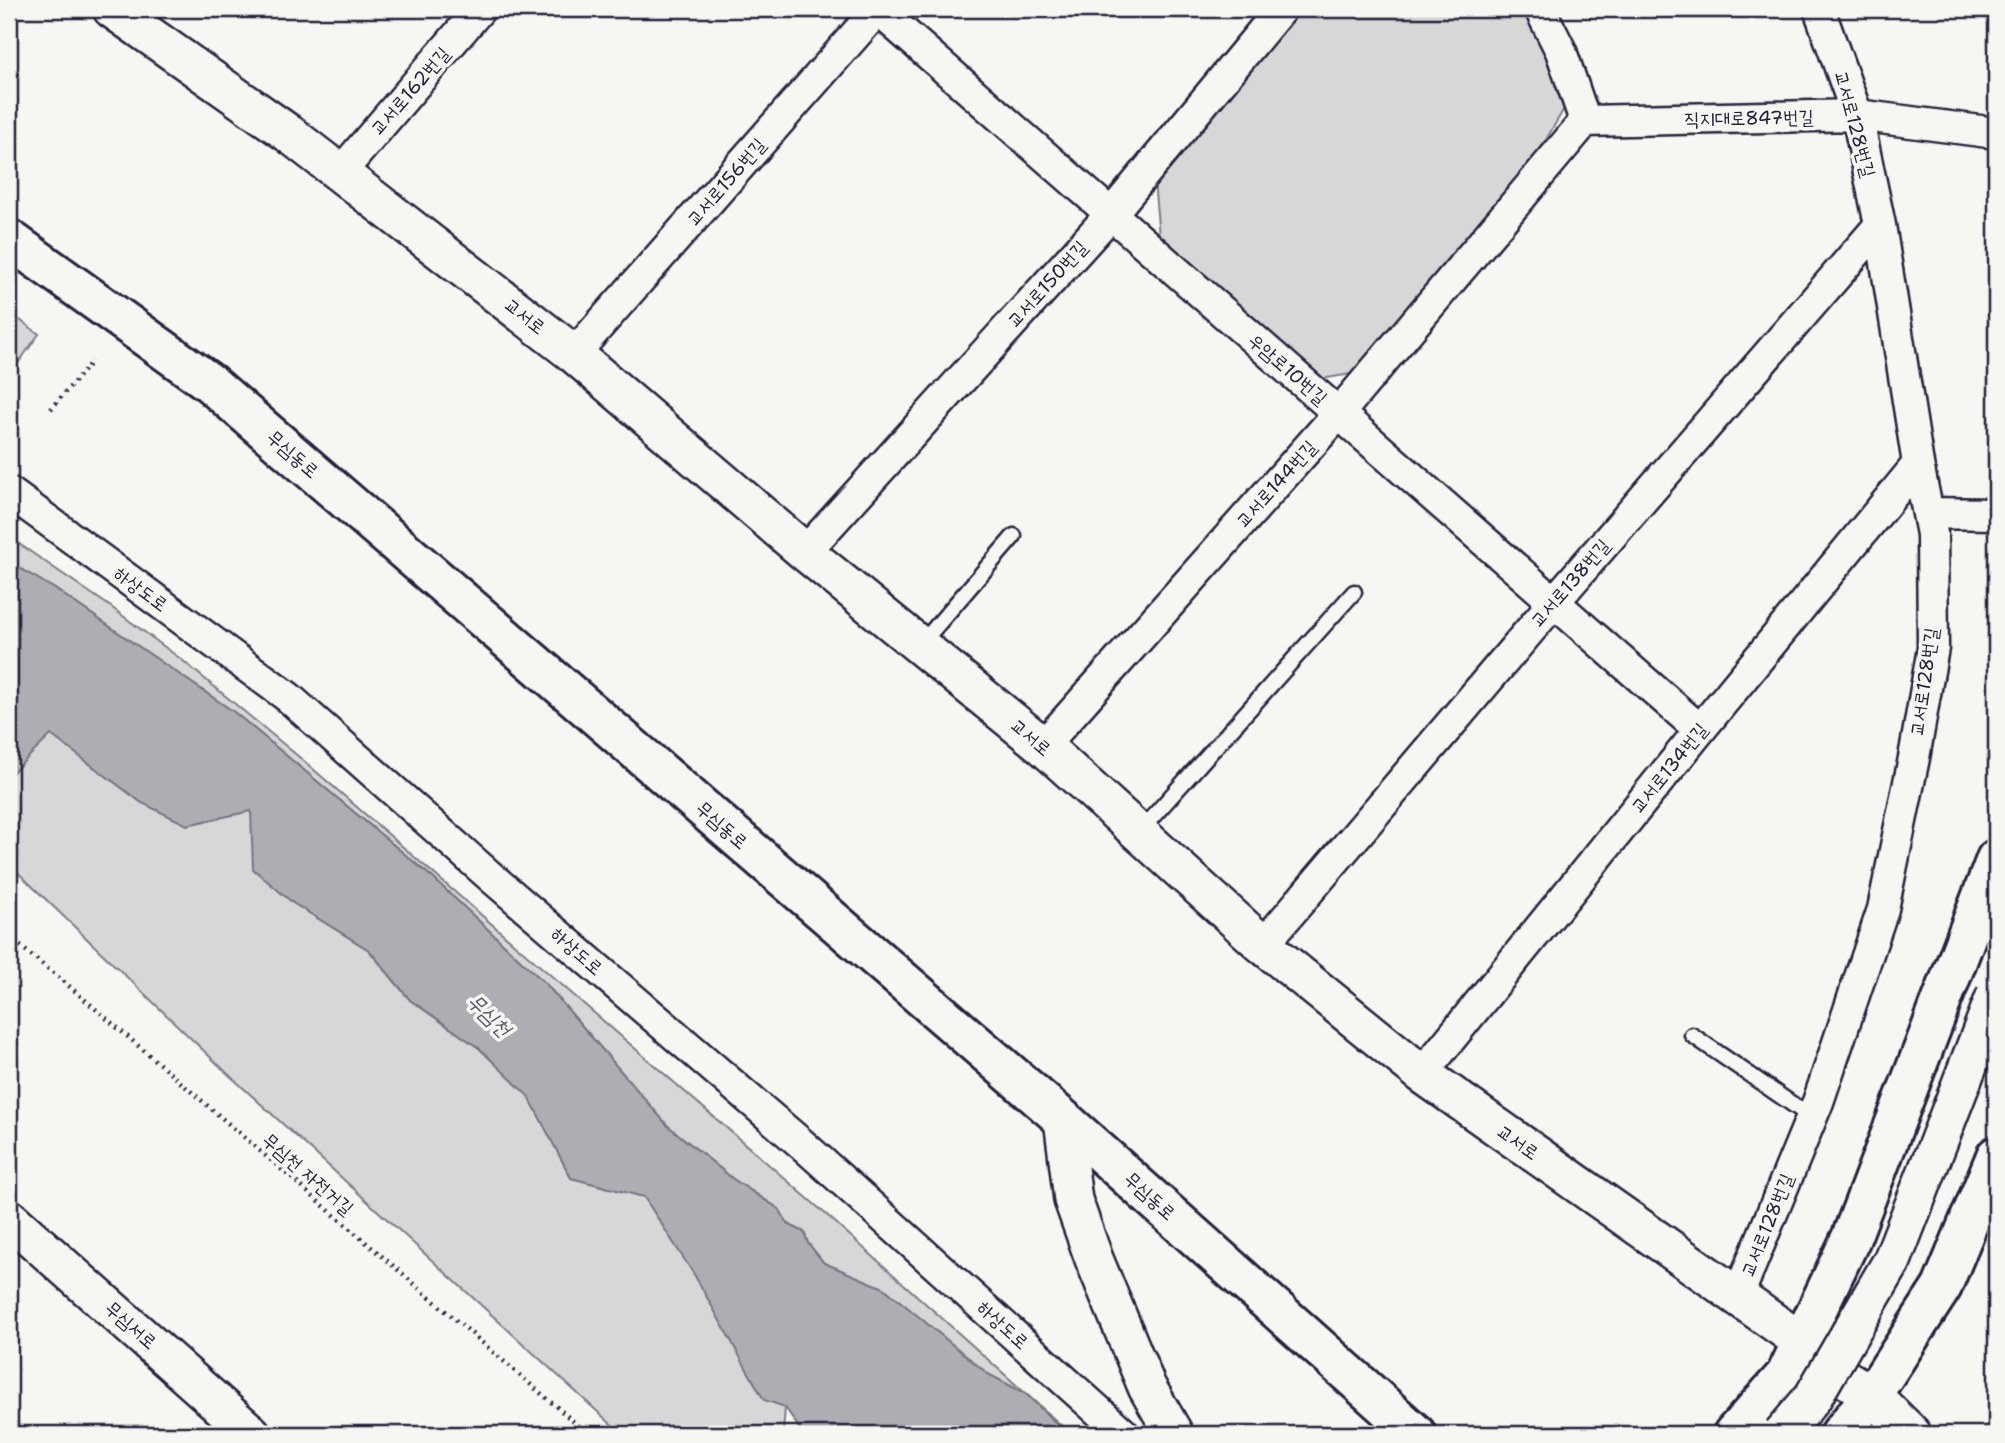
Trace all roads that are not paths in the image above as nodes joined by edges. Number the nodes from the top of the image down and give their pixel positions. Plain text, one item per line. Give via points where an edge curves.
1 (112, 9) edge
2 (480, 9) edge
3 (877, 9) edge
4 (1281, 9) edge
5 (1540, 9) edge
6 (1819, 9) edge
7 (1857, 116) junction
8 (1585, 121) junction
9 (1996, 133) edge
10 (340, 173) junction
11 (1112, 213) junction
12 (1880, 225) junction
13 (9, 239) edge
14 (573, 354) junction
15 (1339, 413) junction
16 (1918, 464) junction
17 (9, 492) edge
18 (1928, 513) junction
19 (1996, 514) edge
20 (1014, 536) dead end
21 (805, 552) junction
22 (1354, 592) dead end
23 (1554, 602) junction
24 (920, 645) junction
25 (1700, 730) junction
26 (1043, 746) junction
27 (1139, 832) junction
28 (1996, 859) edge
29 (1263, 945) junction
30 (1996, 994) edge
31 (1692, 1035) dead end
32 (1422, 1074) junction
33 (1811, 1117) junction
34 (1063, 1119) junction
35 (1996, 1156) edge
36 (9, 1218) edge
37 (1737, 1298) junction
38 (1802, 1342) junction
39 (1872, 1395) junction
40 (253, 1434) edge
41 (1124, 1434) edge
42 (1174, 1434) edge
43 (1416, 1434) edge
44 (1733, 1434) edge
45 (1782, 1434) edge
46 (1840, 1434) edge
47 (1912, 1434) edge

1 - 10 street, 교서로
2 - 10 street, 교서로162번길
3 - 11 street, 우암로10번길
3 - 14 street, 교서로156번길
4 - 11 street, 교서로150번길
5 - 8 street via 1561,51
6 - 7 street, 교서로128번길
7 - 8 street, 직지대로847번길
7 - 9 street, 직지대로847번길
7 - 12 street, 교서로128번길
8 - 15 street, 교서로144번길
10 - 14 street, 교서로
11 - 15 street, 우암로10번길
11 - 21 street, 교서로150번길
12 - 16 street, 교서로128번길
12 - 23 street, 교서로138번길
13 - 34 main road, 무심동로 via 210,383
14 - 21 street, 교서로
15 - 23 street, 우암로10번길
15 - 26 street, 교서로144번길
16 - 18 street, 교서로128번길
16 - 25 street, 교서로134번길
17 - 41 street, 하상도로 via 288,697 794,1137
18 - 19 street
18 - 33 street, 교서로128번길 via 1933,648 1914,758 1883,909
20 - 24 lane
21 - 24 street, 교서로
22 - 27 lane
23 - 25 street, 우암로10번길
23 - 29 street, 교서로138번길
24 - 26 street, 교서로
25 - 32 street, 교서로134번길
26 - 27 street, 교서로
27 - 29 street, 교서로
28 - 38 main road via 1851,1238
29 - 32 street, 교서로
30 - 45 street, bridge via 1892,1261 1813,1397
31 - 33 lane
32 - 37 street, 교서로
33 - 37 street, 교서로128번길
34 - 42 street via 1073,1200 1089,1247 1147,1387
34 - 43 main road, 무심동로
35 - 39 main road via 1942,1287
36 - 40 street, 무심서로
37 - 38 street, 교서로
38 - 39 street, 교서로 via 1838,1374
38 - 44 main road via 1786,1375
39 - 46 main road
39 - 47 street, 교서로

